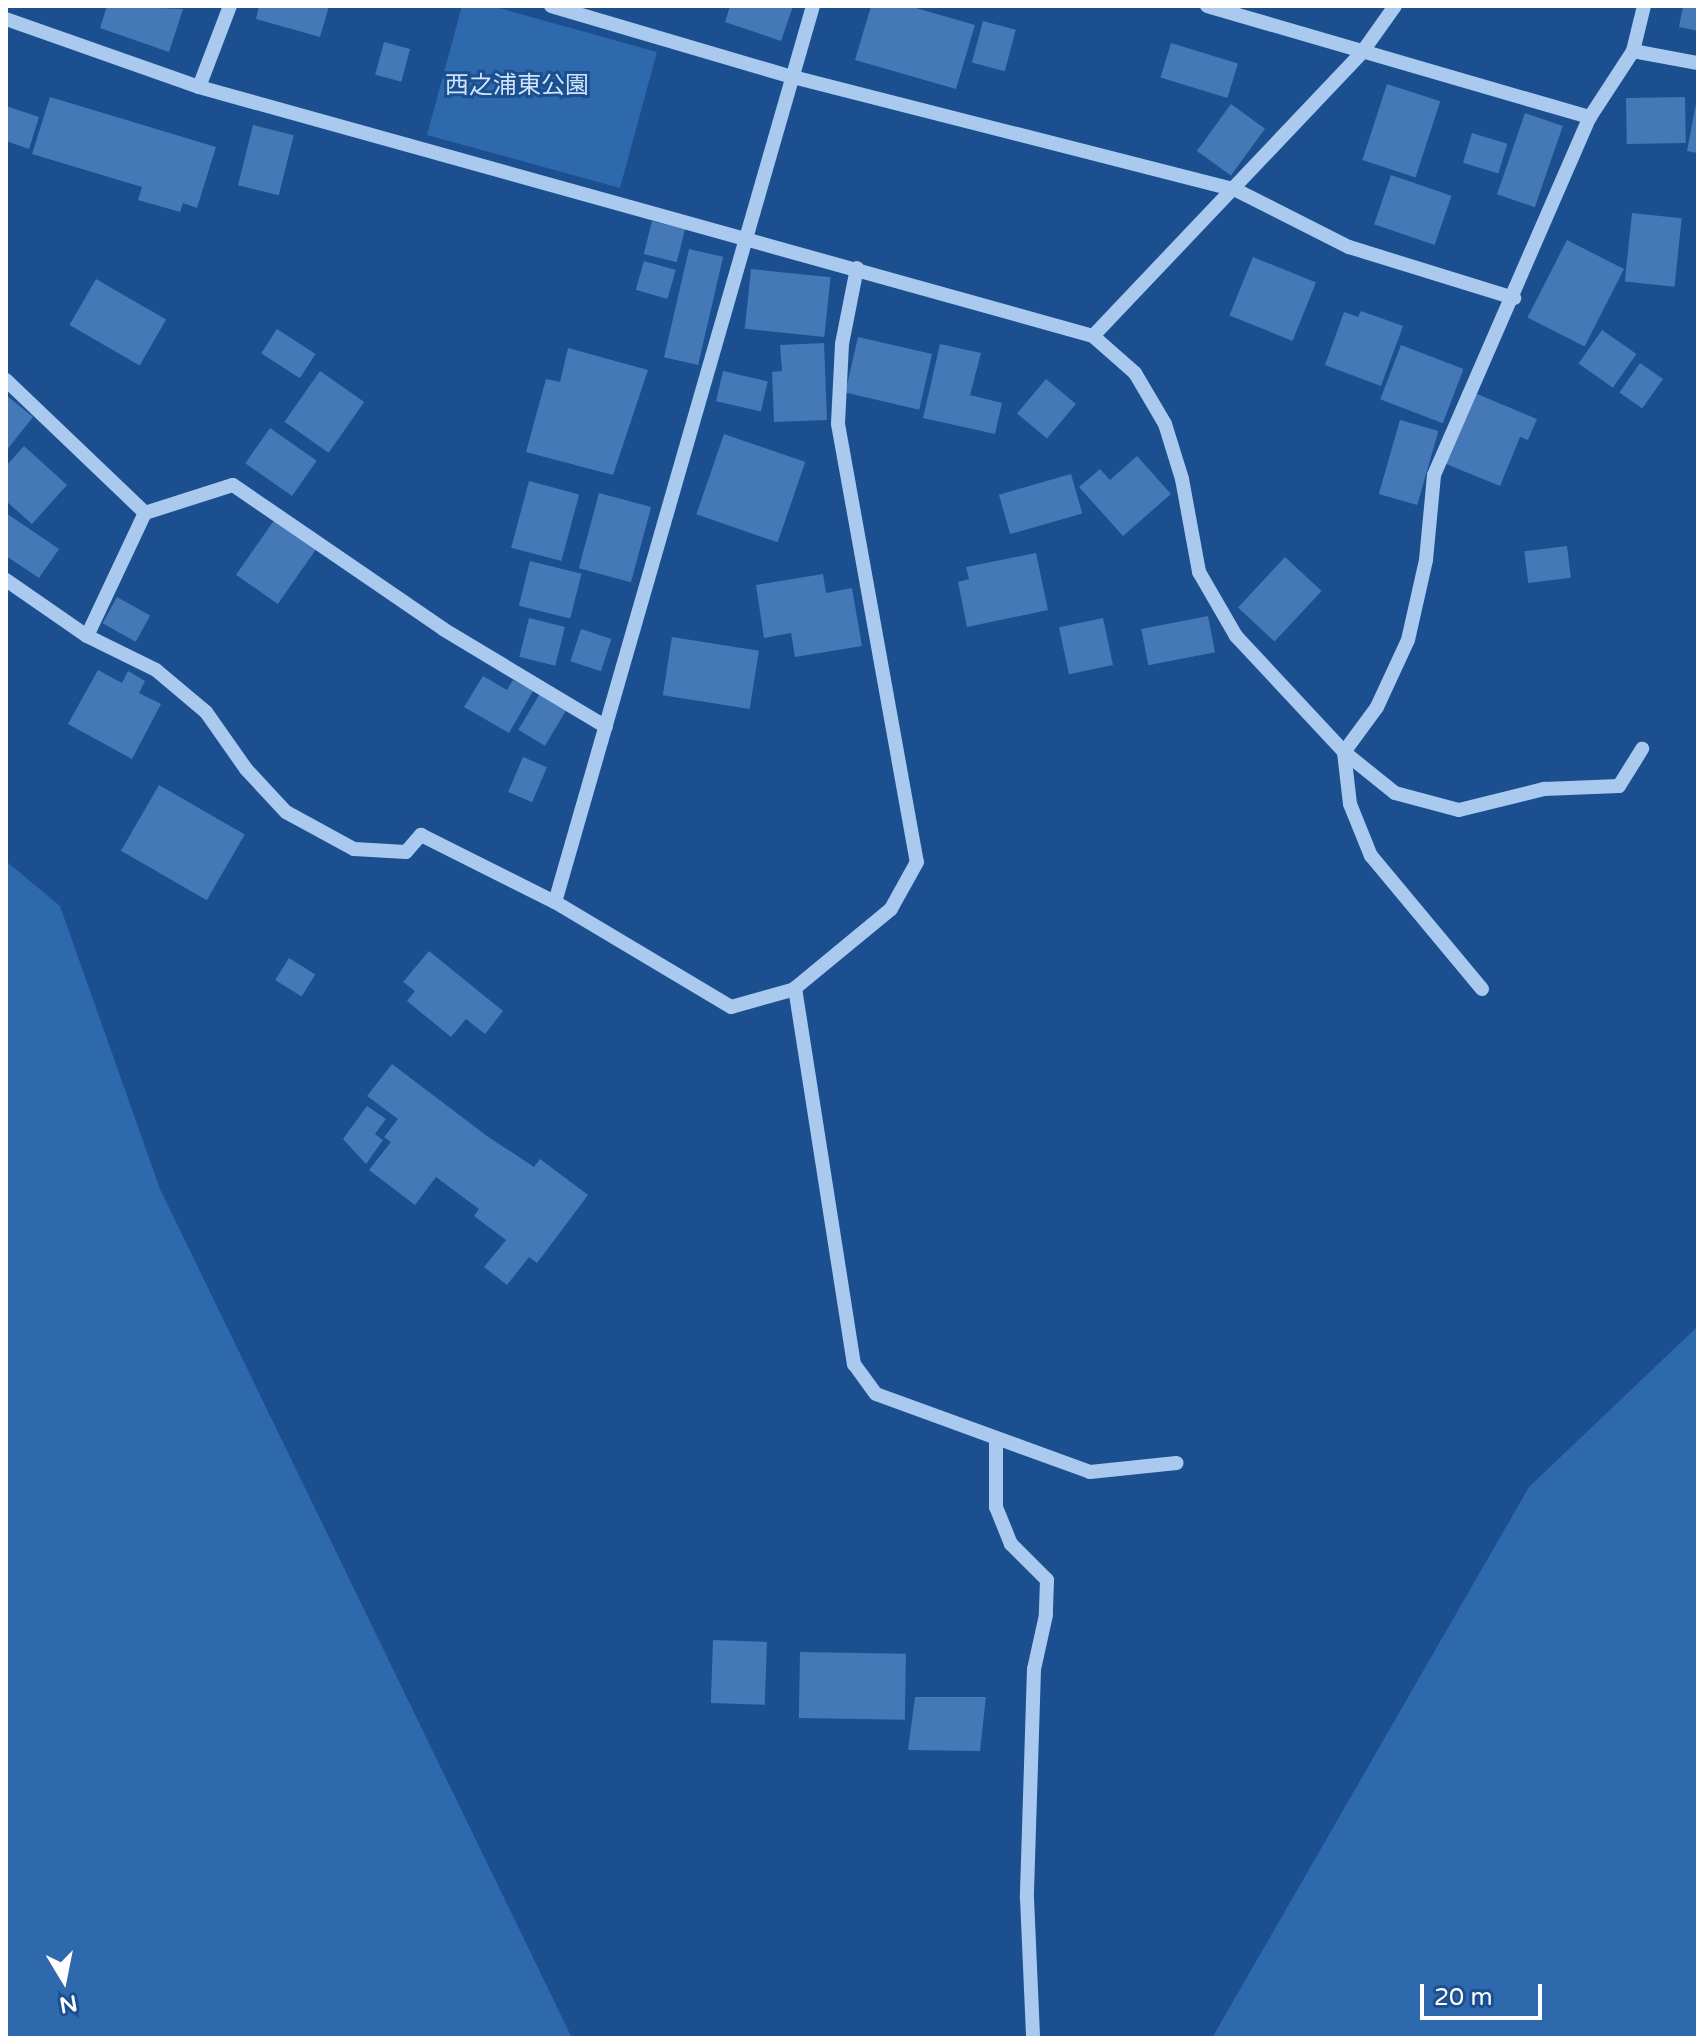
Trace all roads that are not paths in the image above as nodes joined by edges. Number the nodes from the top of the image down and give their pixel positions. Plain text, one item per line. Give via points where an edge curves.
1 (230, 6) edge
2 (551, 6) edge
3 (813, 6) edge
4 (1207, 6) edge
5 (1395, 6) edge
6 (1644, 6) edge
7 (6, 19) edge
8 (1363, 51) junction
9 (1633, 51) junction
10 (1698, 63) edge
11 (793, 77) junction
12 (199, 87) junction
13 (1590, 117) junction
14 (1234, 189) junction
15 (747, 236) junction
16 (857, 268) junction
17 (1514, 298) junction
18 (1093, 336) junction
19 (6, 380) edge
20 (145, 513) junction
21 (6, 580) edge
22 (87, 636) junction
23 (606, 727) junction
24 (1642, 749) dead end
25 (1344, 752) junction
26 (555, 902) junction
27 (795, 989) junction
28 (1482, 989) dead end
29 (996, 1438) junction
30 (1177, 1463) dead end
31 (1033, 2038) edge

1 - 12 street
2 - 11 street
3 - 11 street
4 - 8 street
5 - 8 street
6 - 9 street
7 - 12 street
8 - 13 street
8 - 14 street
9 - 10 street
9 - 13 street
11 - 14 street
11 - 15 street
12 - 15 street
13 - 17 street
14 - 17 street via 1349,247
14 - 18 street
15 - 16 street
15 - 23 street
16 - 18 street
16 - 27 street via 842,344 838,424 917,862 891,909
17 - 25 street via 1434,475 1426,560 1408,640 1377,707
18 - 25 street via 1135,373 1165,424 1182,479 1199,572 1236,636
19 - 20 street
20 - 22 street
20 - 23 street via 233,485 443,629
21 - 22 street
22 - 26 street via 156,670 206,712 246,769 286,812 354,849 406,852 421,835
23 - 26 street
24 - 25 street via 1619,786 1544,789 1459,810 1395,793
25 - 28 street via 1350,804 1371,856
26 - 27 street via 731,1007
27 - 29 street via 854,1364 876,1394
29 - 30 street via 1090,1472
29 - 31 street via 996,1507 1011,1544 1047,1580 1032,1730 1027,1898

